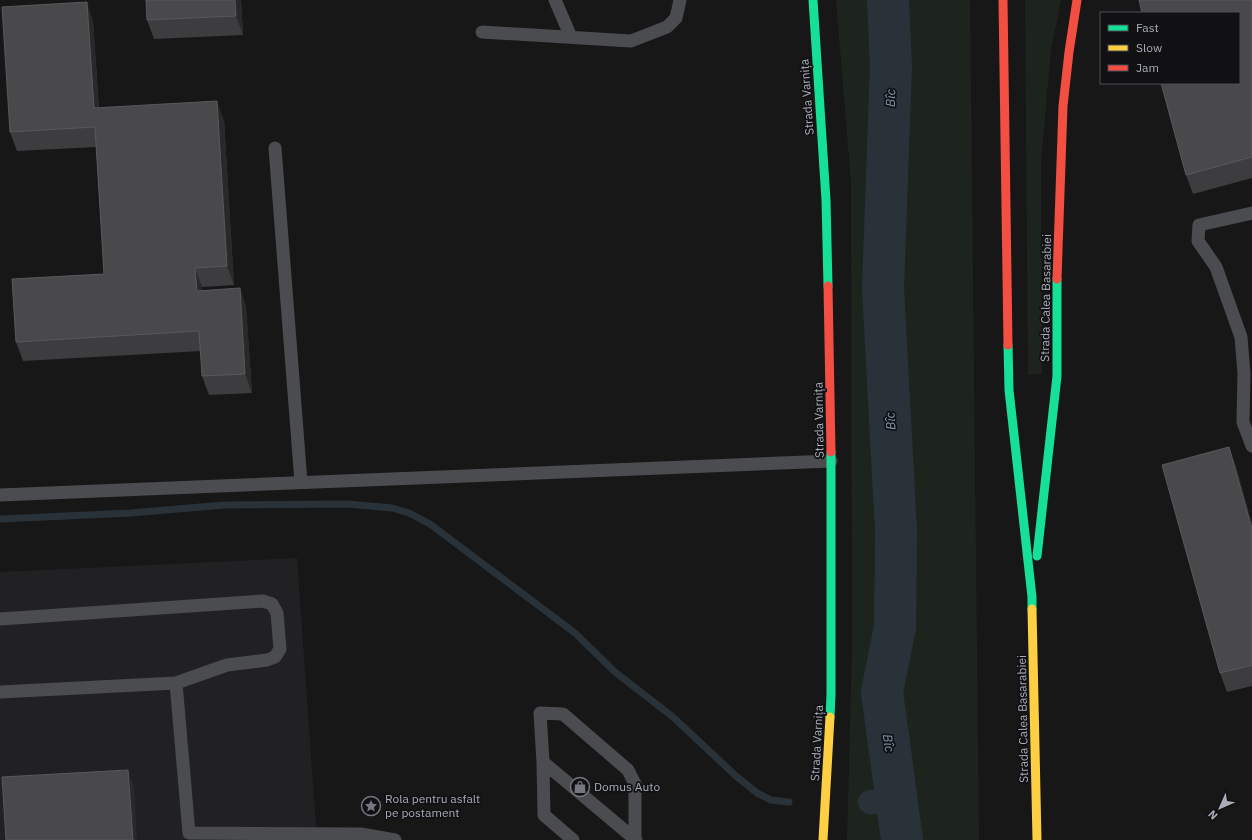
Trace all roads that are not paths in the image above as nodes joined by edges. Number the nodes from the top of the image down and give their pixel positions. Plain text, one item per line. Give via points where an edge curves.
1 (555, 0) edge
2 (680, 0) edge
3 (812, 0) edge
4 (1002, 0) edge
5 (1077, 0) edge
6 (482, 32) dead end
7 (571, 37) junction
8 (275, 148) dead end
9 (1252, 213) edge
10 (1252, 446) edge
11 (832, 461) junction
12 (301, 482) junction
13 (0, 494) edge
14 (1032, 597) junction
15 (0, 619) edge
16 (176, 683) junction
17 (0, 692) edge
18 (542, 762) junction
19 (190, 836) edge
20 (395, 840) edge
21 (573, 840) edge
22 (636, 840) edge
23 (824, 840) edge
24 (1037, 840) edge

1 - 7 lane
2 - 7 lane via 676,18 667,27 631,41
3 - 11 main road, Strada Varnița via 826,200
4 - 14 main road, Strada Calea Basarabiei via 1009,390
5 - 14 main road, Strada Calea Basarabiei via 1063,106 1057,273 1057,376
6 - 7 lane
8 - 12 lane
9 - 10 lane via 1199,225 1198,240 1216,267 1241,337 1244,373 1243,422
11 - 12 lane
11 - 23 main road, Strada Varnița via 831,695
12 - 13 lane
14 - 24 main road, Strada Calea Basarabiei
15 - 16 lane via 263,601 272,604 277,613 280,649 275,657 227,665
16 - 17 lane
16 - 19 lane
18 - 21 lane via 544,814
18 - 22 lane
18 - 22 lane via 540,713 563,714 628,770 635,784
19 - 20 lane via 361,834

